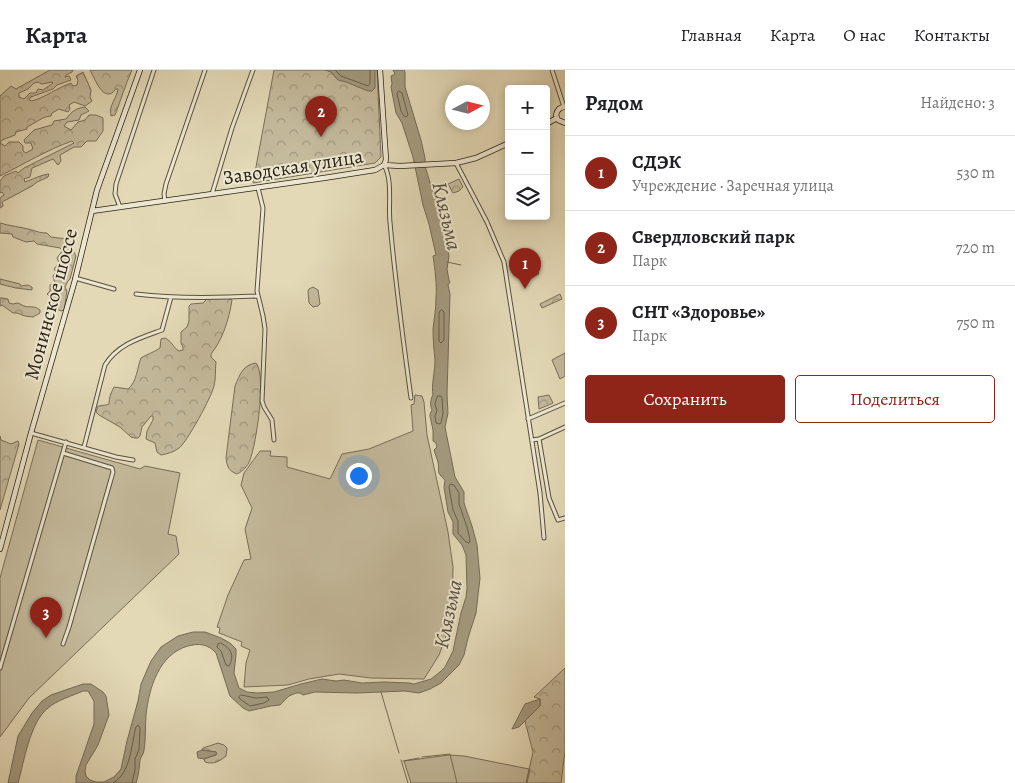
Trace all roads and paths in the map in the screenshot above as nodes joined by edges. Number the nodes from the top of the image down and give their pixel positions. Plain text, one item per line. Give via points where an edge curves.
1 (140, 70) edge
2 (154, 70) edge
3 (205, 70) edge
4 (253, 70) edge
5 (380, 70) edge
6 (552, 70) edge
7 (564, 107) edge
8 (557, 118) junction
9 (550, 122) edge
10 (565, 123) edge
11 (505, 145) edge
12 (456, 163) junction
13 (384, 165) junction
14 (258, 188) junction
15 (212, 194) junction
16 (165, 201) junction
17 (120, 207) junction
18 (92, 211) junction
19 (75, 278) junction
20 (114, 289) dead end
21 (136, 294) dead end
22 (258, 296) junction
23 (170, 297) junction
24 (411, 398) dead end
25 (565, 403) edge
26 (528, 418) junction
27 (565, 427) edge
28 (31, 433) junction
29 (539, 439) junction
30 (274, 440) dead end
31 (532, 440) junction
32 (66, 442) junction
33 (84, 447) junction
34 (63, 453) junction
35 (133, 460) dead end
36 (565, 518) edge
37 (544, 538) dead end
38 (0, 550) edge
39 (63, 644) dead end
40 (0, 668) edge

1 - 18 street, Монинское шоссе
2 - 17 street via 116,184 114,194
3 - 16 street via 166,184
4 - 15 street
5 - 13 street
6 - 7 street
7 - 8 street via 556,112
8 - 9 street
8 - 10 street
11 - 12 street
12 - 13 street
12 - 26 street via 504,262
13 - 14 street, Заводская улица via 375,170
13 - 24 street, Заводская улица via 390,181 388,203
14 - 15 street, Заводская улица
14 - 22 street via 263,208
15 - 16 street, Заводская улица
16 - 17 street, Заводская улица
17 - 18 street, Заводская улица
18 - 19 street, Монинское шоссе
19 - 20 street
19 - 28 street, Монинское шоссе
21 - 23 street
22 - 23 street
22 - 30 street via 265,329 262,401 272,420
23 - 33 street via 162,330 125,345 110,357
25 - 26 street
26 - 31 street
27 - 29 street
28 - 32 street
28 - 38 street, Монинское шоссе
29 - 31 street
29 - 36 street via 549,498 558,520
31 - 37 street
32 - 33 street
32 - 34 street
33 - 35 street
34 - 39 street via 112,468 113,472
34 - 40 street

